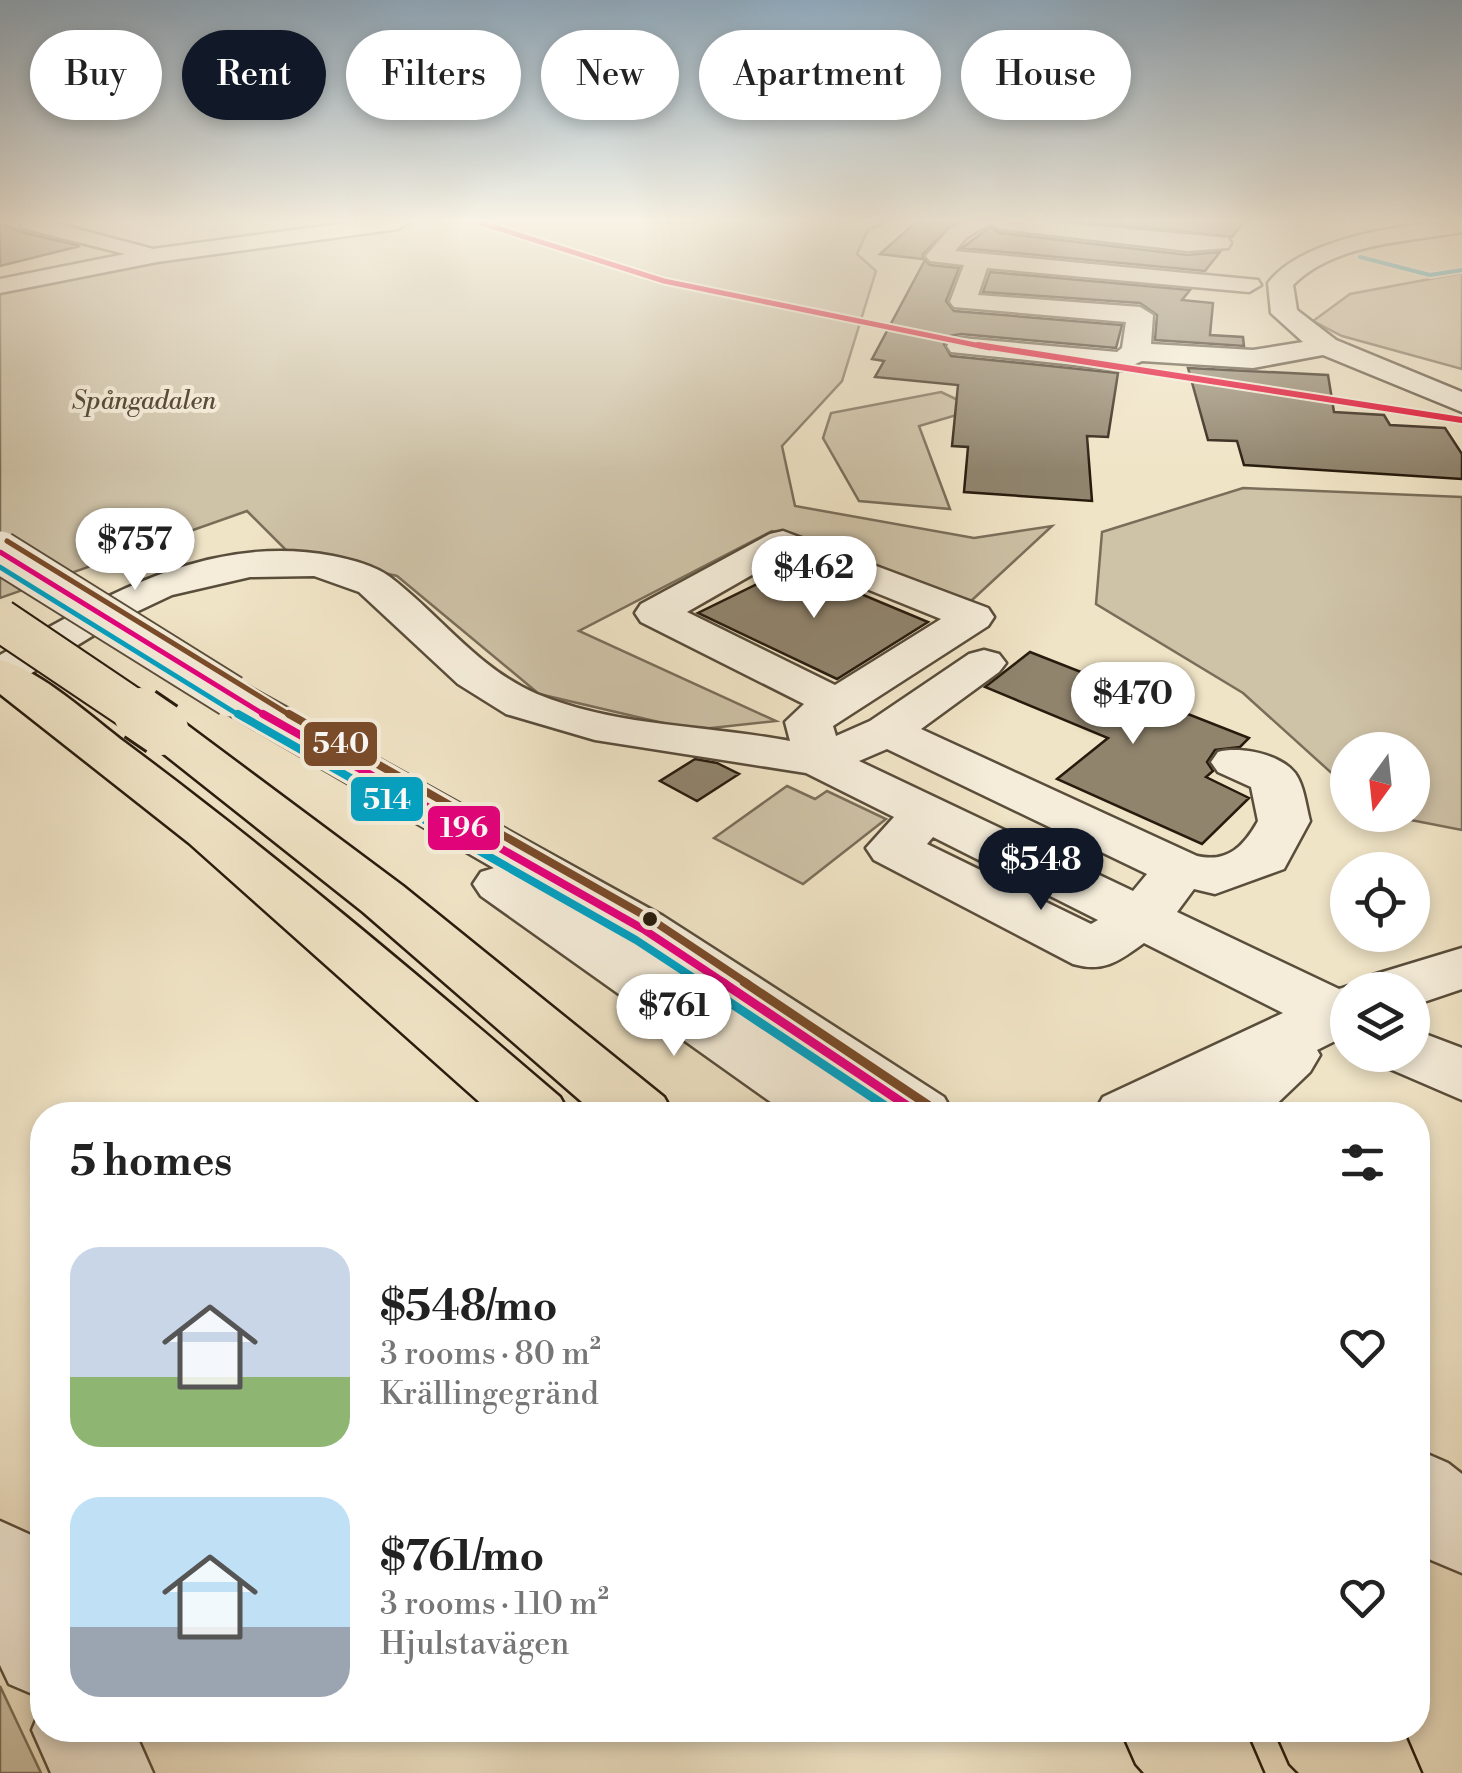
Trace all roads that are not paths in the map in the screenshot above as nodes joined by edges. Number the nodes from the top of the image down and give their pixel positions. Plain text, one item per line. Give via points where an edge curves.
1 (998, 305) edge
2 (1282, 305) edge
3 (961, 346) dead end
4 (1326, 346) junction
5 (1136, 352) junction
6 (1462, 403) edge
7 (0, 552) edge
8 (0, 620) edge
9 (984, 664) dead end
10 (0, 671) edge
11 (231, 696) junction
12 (836, 703) junction
13 (887, 731) junction
14 (137, 740) junction
15 (795, 755) junction
16 (1236, 762) dead end
17 (1181, 868) junction
18 (1142, 916) junction
19 (1462, 968) edge
20 (1430, 978) edge
21 (1330, 1007) edge
22 (1330, 1019) edge
23 (1330, 1024) edge
24 (1430, 1061) edge
25 (1462, 1076) edge
26 (523, 1102) edge
27 (625, 1102) edge
28 (819, 1102) edge
29 (902, 1102) edge
30 (1154, 1102) edge
31 (1237, 1102) edge
32 (1430, 1503) edge
33 (1462, 1529) edge
34 (1430, 1546) edge
35 (0, 1566) edge
36 (1462, 1569) edge
37 (30, 1627) edge
38 (88, 1742) edge
39 (1182, 1742) edge
40 (1337, 1742) edge
41 (103, 1773) edge
42 (1213, 1773) edge
43 (1371, 1773) edge

1 - 5 street via 1140,316
2 - 4 street
3 - 5 street via 1122,361
4 - 5 street via 1252,359
4 - 6 street
7 - 11 street, bridge
8 - 14 highway, bridge
9 - 13 street
10 - 14 highway
10 - 15 street via 145,592 284,562 368,581 461,664 520,703 590,724
11 - 28 street
11 - 29 street via 643,929
12 - 12 street via 973,617 784,542 656,613
12 - 15 street via 808,722
13 - 15 street
13 - 17 street
14 - 26 highway
14 - 27 highway via 384,899
15 - 18 street
16 - 17 street via 1274,779 1284,821 1265,857 1215,877
17 - 18 street
18 - 21 street
19 - 20 street
22 - 30 street
23 - 31 street
24 - 25 street
32 - 33 street
34 - 36 street
35 - 37 street
38 - 41 street
39 - 42 highway
40 - 43 highway

